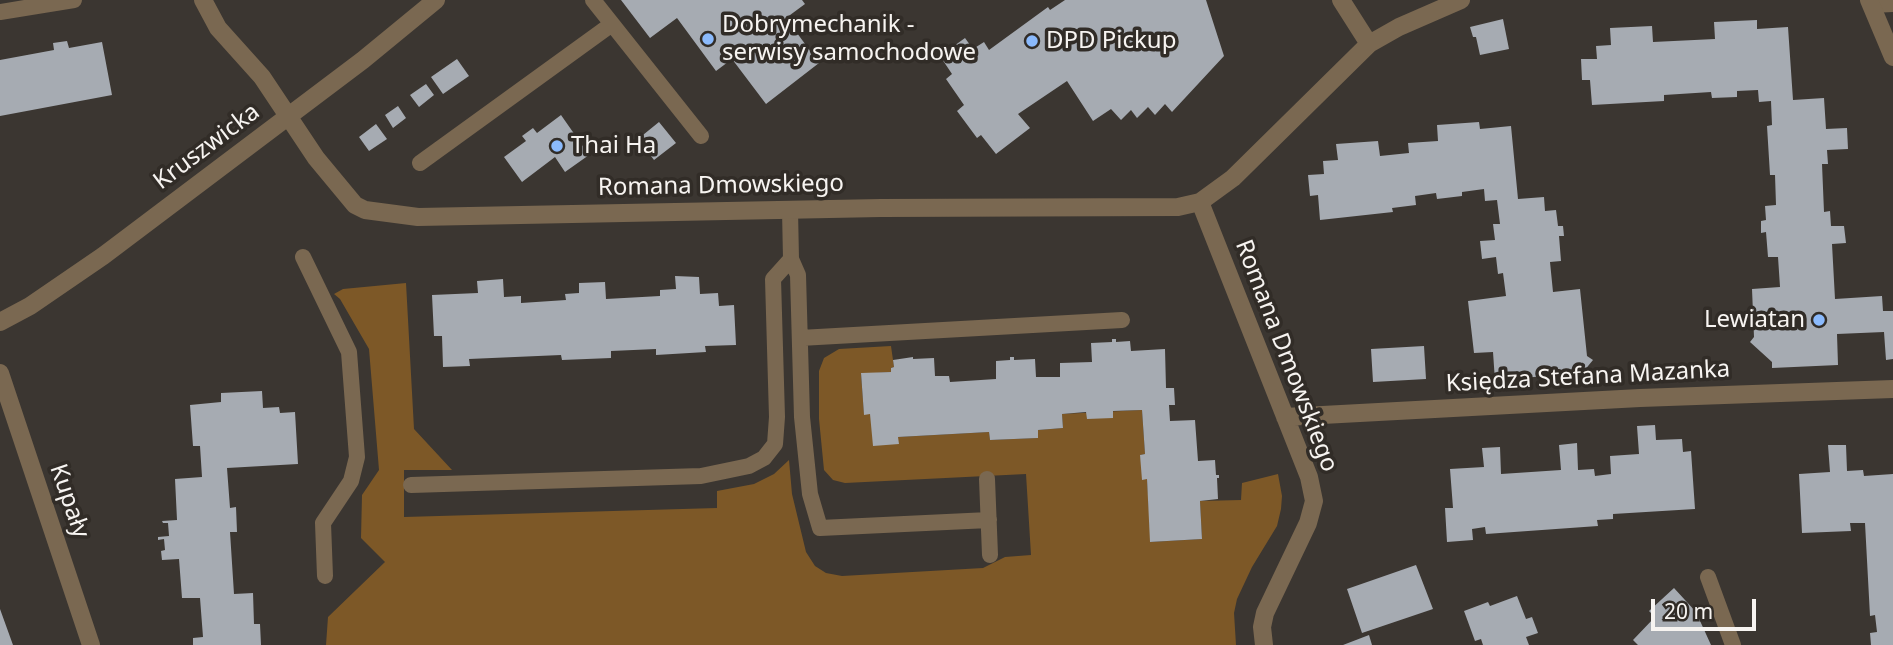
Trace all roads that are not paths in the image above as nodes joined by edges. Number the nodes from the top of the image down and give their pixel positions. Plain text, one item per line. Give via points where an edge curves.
1 (74, 0) edge
2 (202, 0) edge
3 (436, 0) edge
4 (593, 0) edge
5 (1341, 0) edge
6 (1461, 0) edge
7 (1870, 3) edge
8 (1893, 4) edge
9 (0, 12) edge
10 (612, 24) junction
11 (1368, 44) junction
12 (1893, 57) edge
13 (289, 116) junction
14 (701, 136) dead end
15 (420, 163) dead end
16 (1200, 202) junction
17 (790, 210) junction
18 (303, 257) dead end
19 (791, 259) junction
20 (1122, 320) dead end
21 (0, 322) edge
22 (800, 338) junction
23 (0, 373) edge
24 (1893, 389) edge
25 (1285, 417) junction
26 (987, 479) dead end
27 (411, 485) dead end
28 (989, 520) junction
29 (990, 555) dead end
30 (325, 576) dead end
31 (1708, 577) dead end
32 (92, 645) edge
33 (1264, 645) edge
34 (1733, 645) edge

1 - 9 lane
2 - 13 street, Romana Dmowskiego via 218,28
3 - 13 street, Kruszwicka
4 - 10 lane
5 - 11 street
6 - 11 street, Romana Dmowskiego
7 - 8 lane
7 - 12 street
10 - 14 lane
10 - 15 lane
11 - 16 street, Romana Dmowskiego via 1233,178
13 - 17 street, Romana Dmowskiego via 316,159 355,205 365,210 418,217
13 - 21 street, Kruszwicka via 103,256
16 - 17 street, Romana Dmowskiego via 1152,209
16 - 25 street, Romana Dmowskiego
17 - 19 lane
18 - 30 lane via 349,352 357,457 351,481 323,523
19 - 22 lane via 798,275
19 - 27 lane via 773,279 777,417 775,444 764,458 750,466 701,475
20 - 22 lane
22 - 28 lane via 802,416 820,528
23 - 32 street, Kupały
24 - 25 street, Księdza Stefana Mazanka
25 - 33 street, Romana Dmowskiego via 1314,501 1265,613
26 - 28 lane
28 - 29 lane
31 - 34 lane

